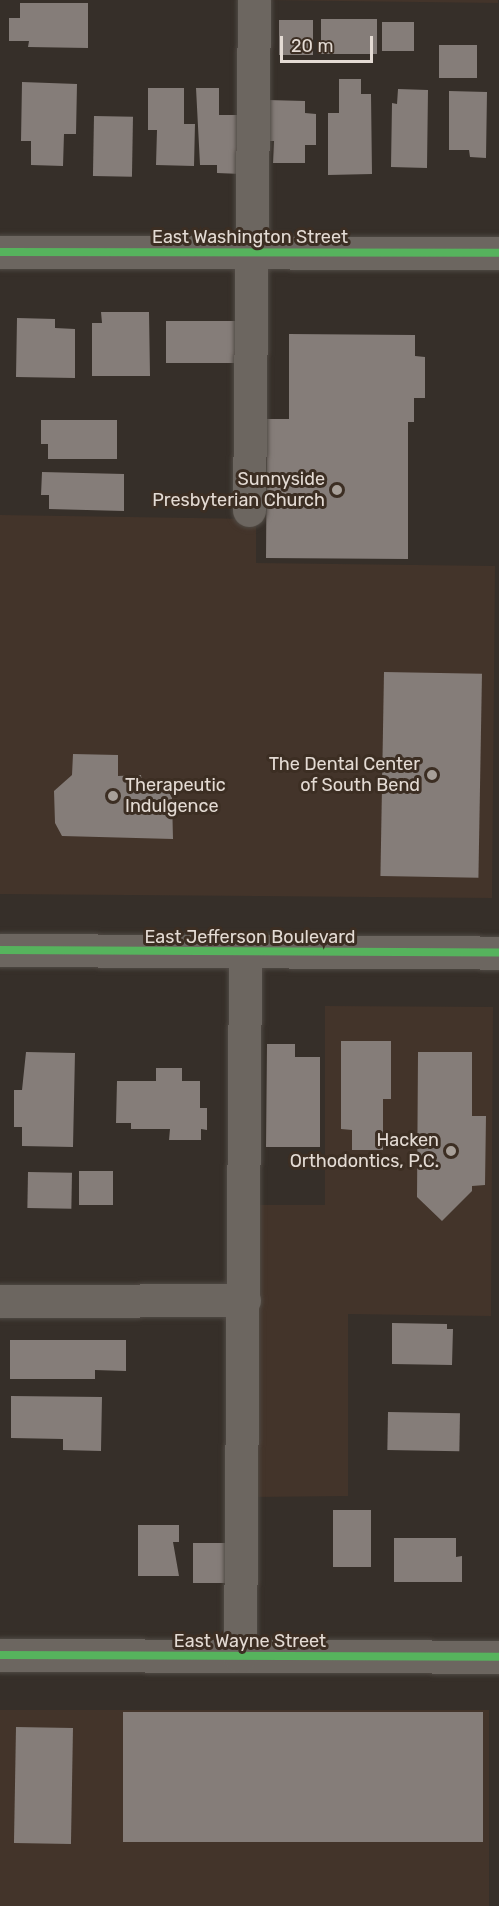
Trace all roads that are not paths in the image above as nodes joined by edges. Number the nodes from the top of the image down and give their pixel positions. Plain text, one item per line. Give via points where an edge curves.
1 (254, 0) edge
2 (0, 252) edge
3 (253, 252) junction
4 (499, 253) edge
5 (249, 510) dead end
6 (0, 950) edge
7 (245, 953) junction
8 (499, 953) edge
9 (244, 1300) junction
10 (0, 1301) edge
11 (0, 1655) edge
12 (240, 1656) junction
13 (499, 1657) edge

1 - 3 street
2 - 3 street, East Washington Street
3 - 4 street, East Washington Street
3 - 5 street
6 - 7 street, East Jefferson Boulevard
7 - 8 street, East Jefferson Boulevard
7 - 9 street
9 - 10 street
9 - 12 street
11 - 12 street, East Wayne Street
12 - 13 street, East Wayne Street

